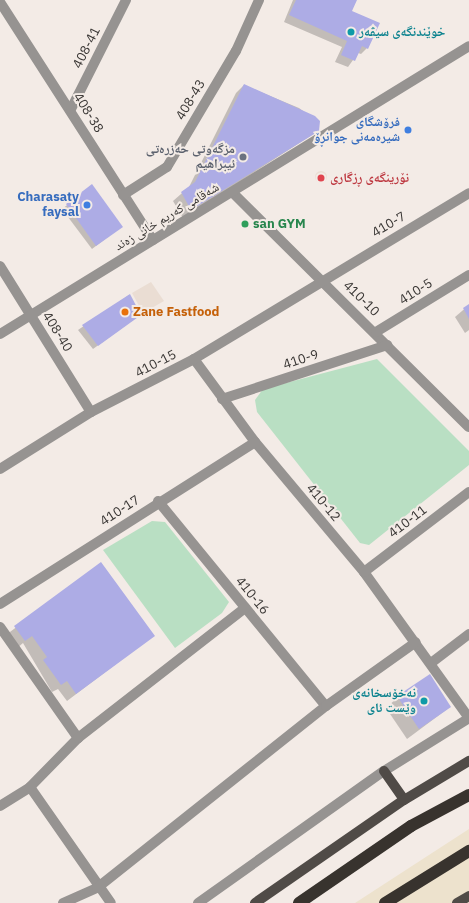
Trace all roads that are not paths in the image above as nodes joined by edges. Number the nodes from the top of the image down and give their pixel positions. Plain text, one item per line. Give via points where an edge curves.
1 (126, 0) edge
2 (259, 0) edge
3 (2, 2) edge
4 (469, 46) edge
5 (71, 109) junction
6 (233, 193) junction
7 (469, 194) edge
8 (123, 195) junction
9 (153, 240) junction
10 (0, 266) edge
11 (469, 275) edge
12 (322, 279) junction
13 (31, 315) junction
14 (376, 332) junction
15 (0, 334) edge
16 (387, 345) junction
17 (194, 358) junction
18 (222, 399) junction
19 (91, 412) junction
20 (469, 427) edge
21 (255, 442) junction
22 (0, 469) edge
23 (469, 492) edge
24 (158, 502) junction
25 (364, 572) junction
26 (0, 604) edge
27 (245, 608) junction
28 (0, 627) edge
29 (469, 634) edge
30 (416, 642) junction
31 (431, 663) junction
32 (326, 706) junction
33 (469, 718) edge
34 (78, 738) junction
35 (469, 761) edge
36 (384, 771) junction
37 (30, 787) junction
38 (469, 795) edge
39 (404, 800) junction
40 (0, 806) edge
41 (469, 851) edge
42 (97, 888) junction
43 (469, 896) edge
44 (63, 903) edge
45 (110, 903) edge
46 (198, 903) edge
47 (255, 903) edge
48 (299, 903) edge
49 (385, 903) edge
50 (457, 903) edge

1 - 5 street, 408-41
2 - 8 street, 408-43 via 236,51 167,167
3 - 5 street, 408-38
4 - 6 street, شەقامی کەریم خانی زەند
5 - 8 street, 408-38
6 - 9 street, شەقامی کەریم خانی زەند
6 - 12 street, 410-10
7 - 12 street, 410-7
8 - 9 street, 408-38
9 - 13 street, شەقامی کەریم خانی زەند
10 - 13 street, 408-40
11 - 14 street, 410-5
12 - 14 street, 410-10
12 - 17 street, 410-15
13 - 15 street, شەقامی کەریم خانی زەند
13 - 19 street, 408-40
14 - 16 street, 410-10
16 - 18 street, 410-9
16 - 20 street, 410-10
17 - 18 street, 410-12
17 - 19 street, 410-15
18 - 21 street, 410-12
19 - 22 street, 410-15
21 - 24 street, 410-17
21 - 25 street, 410-12
23 - 25 street, 410-11
24 - 26 street, 410-17
24 - 27 street, 410-16
25 - 30 street, 410-12
27 - 32 street, 410-16
27 - 34 street
28 - 34 street
29 - 31 street
30 - 31 street, 410-12
30 - 32 street
31 - 33 street, 410-12
32 - 42 street
33 - 36 street
34 - 37 street
35 - 39 main road
36 - 39 main road
36 - 46 street
37 - 40 street
37 - 42 street
38 - 48 highway via 411,826
39 - 47 main road
41 - 49 highway
42 - 44 street
42 - 45 street
43 - 50 main road

